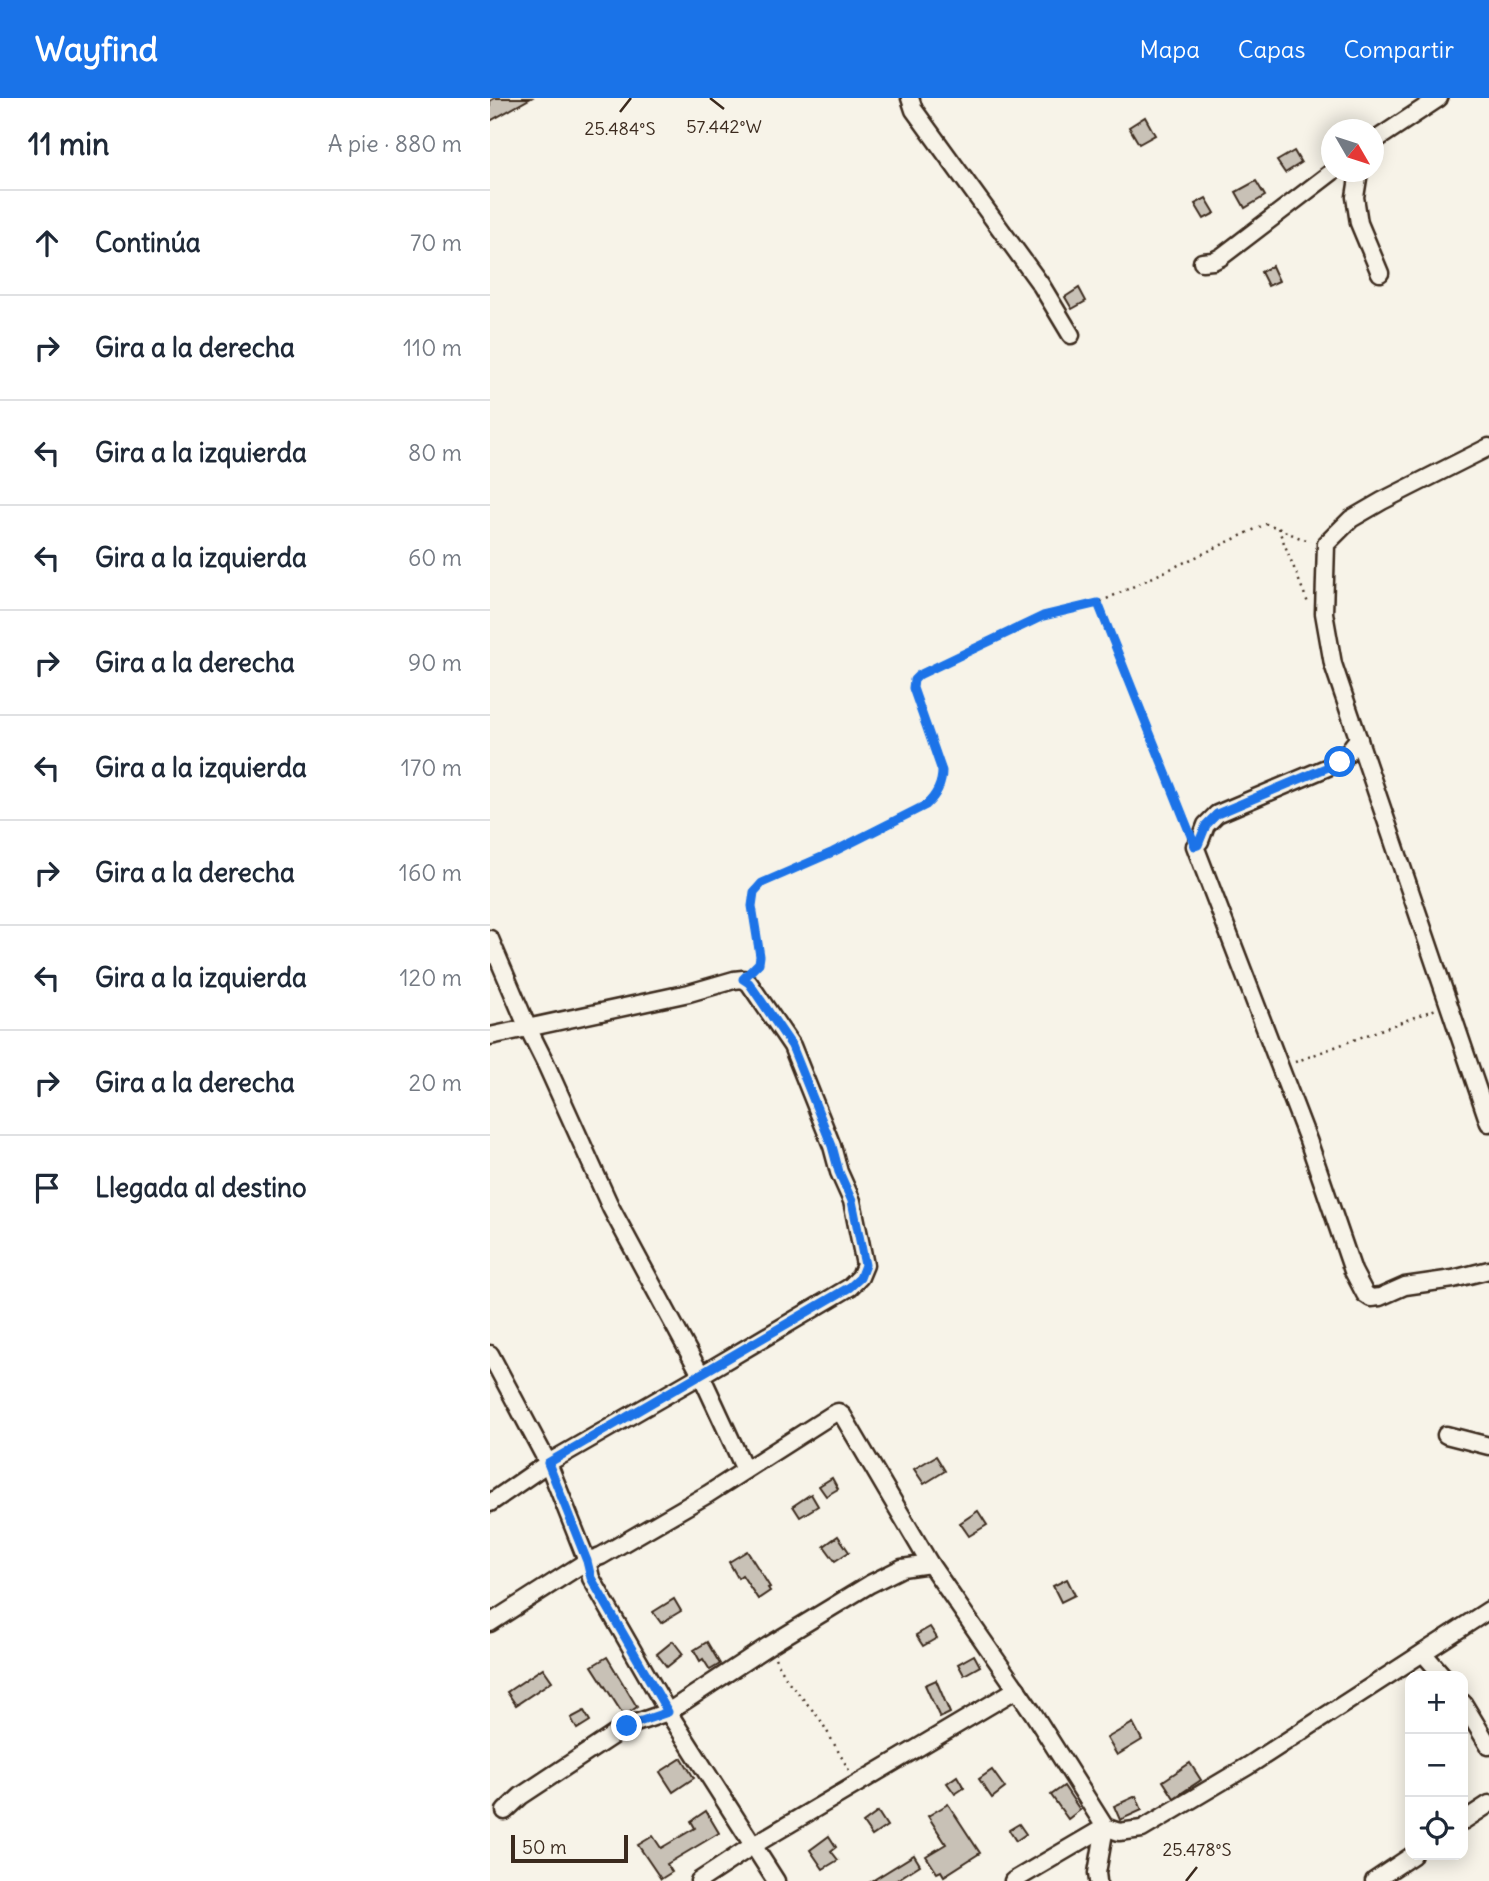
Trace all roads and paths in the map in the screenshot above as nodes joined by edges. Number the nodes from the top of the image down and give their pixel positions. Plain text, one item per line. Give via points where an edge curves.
1 (910, 98) edge
2 (1439, 98) edge
3 (1384, 134) edge
4 (1321, 180) edge
5 (1357, 182) edge
6 (1202, 262) dead end
7 (1381, 273) dead end
8 (1071, 335) dead end
9 (1489, 447) edge
10 (1277, 527) junction
11 (1326, 544) junction
12 (1308, 602) dead end
13 (1098, 603) junction
14 (1359, 739) junction
15 (1195, 846) junction
16 (490, 939) edge
17 (743, 979) junction
18 (1449, 1004) junction
19 (527, 1027) junction
20 (490, 1036) edge
21 (1281, 1067) junction
22 (1489, 1123) edge
23 (1489, 1270) edge
24 (490, 1354) edge
25 (701, 1375) junction
26 (1446, 1435) dead end
27 (1489, 1446) edge
28 (548, 1463) junction
29 (746, 1470) junction
30 (490, 1503) edge
31 (587, 1561) junction
32 (930, 1564) junction
33 (1489, 1611) edge
34 (490, 1623) edge
35 (768, 1646) junction
36 (1423, 1653) junction
37 (1439, 1671) edge
38 (1017, 1689) junction
39 (1468, 1711) edge
40 (668, 1712) junction
41 (1489, 1746) edge
42 (856, 1784) junction
43 (1489, 1804) edge
44 (505, 1811) dead end
45 (1468, 1818) edge
46 (1105, 1827) junction
47 (752, 1846) junction
48 (1406, 1860) edge
49 (699, 1881) edge
50 (776, 1881) edge
51 (1013, 1881) edge
52 (1098, 1881) edge
53 (1374, 1881) edge

1 - 8 street
2 - 3 street
4 - 6 street via 1221,257
5 - 7 street via 1359,222
9 - 11 street via 1351,519
10 - 11 path
10 - 12 path
10 - 13 path via 1266,524
11 - 14 street via 1324,613 1333,664
13 - 15 path
13 - 17 path via 1043,616 914,680 942,771 935,797 833,852 762,883 754,892 752,906 759,963
14 - 15 street via 1340,762 1217,814
14 - 18 street
15 - 21 street
16 - 19 street
17 - 19 street
17 - 25 street via 792,1046 852,1201 865,1265 850,1287
18 - 21 path
18 - 22 street
19 - 20 street
19 - 25 street via 611,1208
21 - 23 street via 1365,1294 1380,1297 1405,1286
24 - 28 street
25 - 28 street
25 - 29 street
26 - 27 street
28 - 30 street
28 - 31 street
29 - 31 street
29 - 32 street via 838,1412
31 - 34 street
31 - 40 street via 591,1578
32 - 35 street via 902,1568 870,1584
32 - 38 street
33 - 36 street
35 - 40 street
35 - 42 path via 788,1681 820,1719
36 - 37 street
36 - 46 street via 1142,1829 1119,1832
38 - 42 street
38 - 46 street
39 - 41 street
40 - 44 street via 627,1726
40 - 47 street
42 - 47 street
43 - 45 street
46 - 51 street
46 - 52 street
47 - 49 street
47 - 50 street
48 - 53 street

